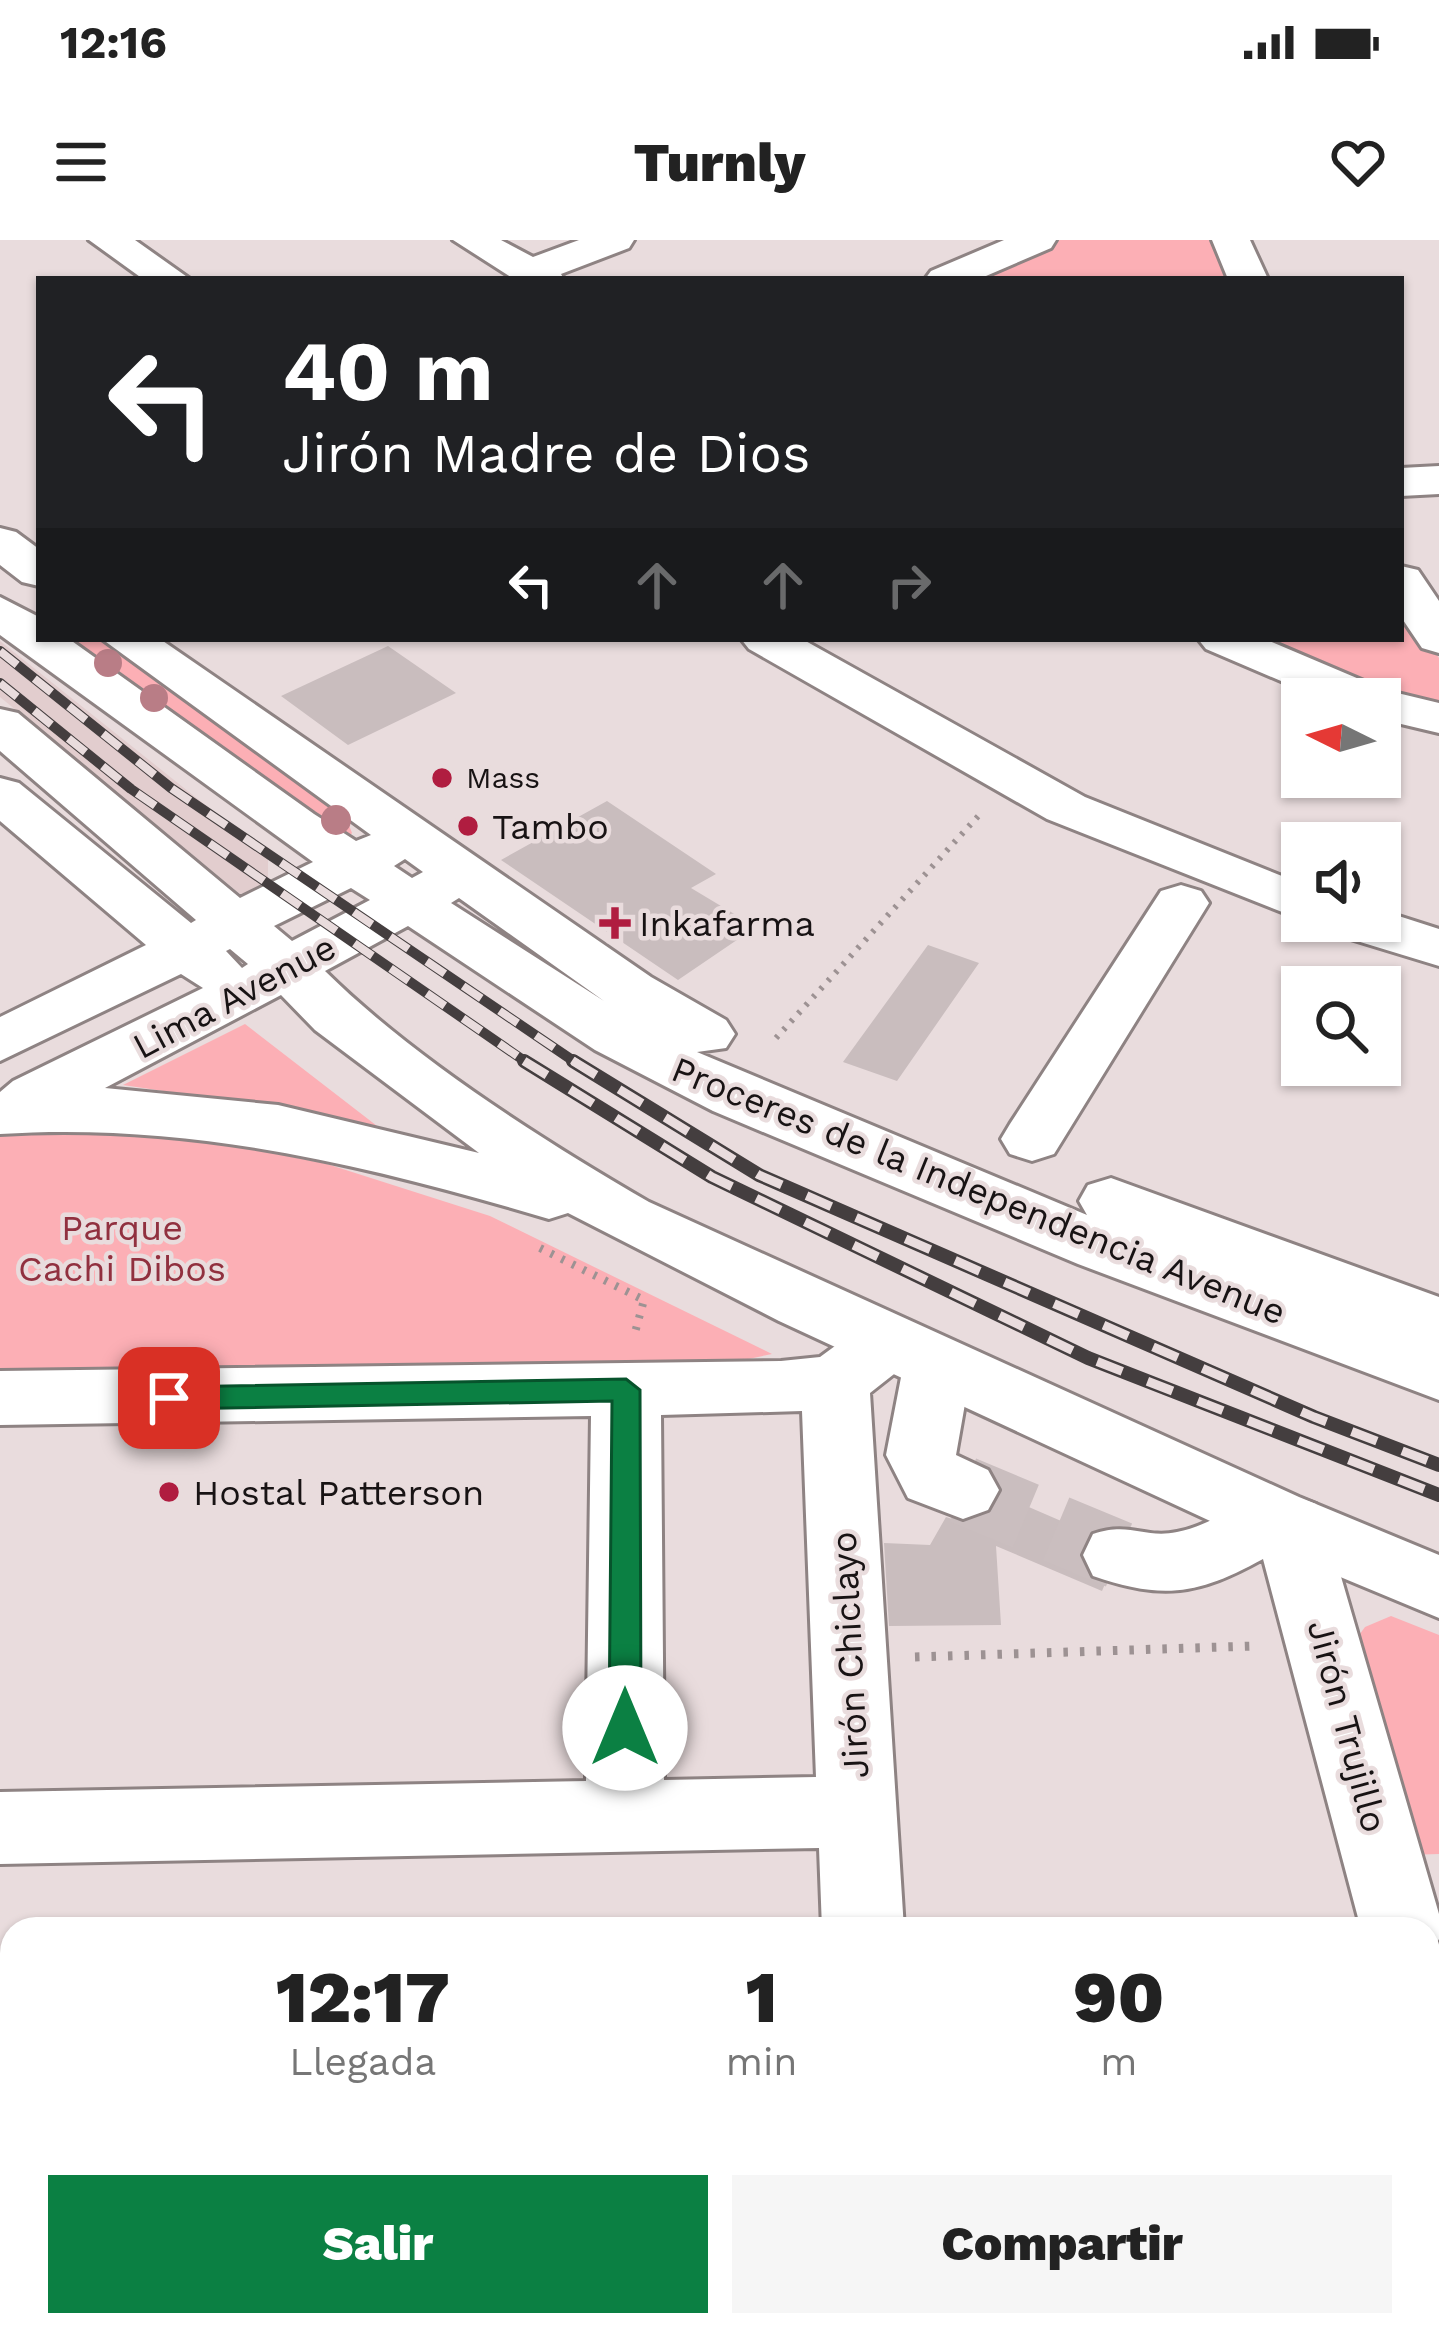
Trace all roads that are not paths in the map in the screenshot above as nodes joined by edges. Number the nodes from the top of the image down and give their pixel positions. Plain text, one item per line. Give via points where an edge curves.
1 (108, 240) edge
2 (472, 240) edge
3 (615, 240) edge
4 (1037, 240) edge
5 (1232, 240) edge
6 (537, 275) edge
7 (165, 276) edge
8 (952, 276) edge
9 (1247, 276) edge
10 (1439, 480) edge
11 (1404, 482) edge
12 (0, 542) edge
13 (36, 570) edge
14 (0, 581) edge
15 (1404, 585) edge
16 (36, 589) edge
17 (0, 612) edge
18 (36, 638) edge
19 (1439, 638) edge
20 (42, 642) edge
21 (131, 642) edge
22 (771, 642) edge
23 (1230, 642) edge
24 (1316, 678) edge
25 (1401, 709) edge
26 (1439, 718) edge
27 (0, 724) edge
28 (0, 794) edge
29 (409, 838) junction
30 (352, 864) junction
31 (436, 887) junction
32 (1281, 895) edge
33 (1181, 903) dead end
34 (212, 936) junction
35 (1401, 936) edge
36 (1439, 948) edge
37 (265, 980) junction
38 (0, 1041) edge
39 (0, 1110) edge
40 (1033, 1139) dead end
41 (626, 1218) junction
42 (1439, 1324) edge
43 (887, 1363) junction
44 (1439, 1374) edge
45 (626, 1390) junction
46 (0, 1398) edge
47 (963, 1490) tunnel mouth
48 (1282, 1521) junction
49 (1119, 1555) tunnel mouth
50 (1439, 1587) edge
51 (857, 1812) junction
52 (625, 1816) junction
53 (0, 1828) edge
54 (1410, 1892) edge
55 (861, 1917) edge

1 - 7 main road
2 - 6 main road
3 - 6 main road
4 - 8 main road
5 - 9 main road
10 - 11 main road
12 - 13 main road
14 - 16 main road
15 - 19 main road
17 - 18 main road, Proceres de la Independencia Avenue
20 - 30 main road, Proceres de la Independencia Avenue
21 - 29 main road, Proceres de la Independencia Avenue
22 - 32 main road via 1066,808
23 - 24 main road
25 - 26 main road
27 - 34 main road
28 - 34 main road
29 - 30 main road, Lima Avenue
29 - 31 main road, Proceres de la Independencia Avenue
30 - 31 main road, Proceres de la Independencia Avenue
30 - 34 main road, Lima Avenue
31 - 37 main road, Lima Avenue
31 - 42 main road, Proceres de la Independencia Avenue via 790,1076
31 - 44 main road, Proceres de la Independencia Avenue via 616,1036 736,1096
33 - 40 main road
34 - 37 main road
34 - 38 main road, Lima Avenue
35 - 36 main road
37 - 39 main road, Lima Avenue
37 - 41 main road via 336,1016 469,1118
39 - 41 main road via 147,1106 306,1129
41 - 43 main road
43 - 45 main road
43 - 47 main road via 933,1478
43 - 48 main road
43 - 51 main road, Jirón Chiclayo via 849,1659
45 - 46 main road
45 - 52 main road
48 - 49 main road via 1171,1568
48 - 50 main road
48 - 54 main road, Jirón Trujillo
51 - 52 main road
51 - 55 main road, Jirón Chiclayo
52 - 53 main road

